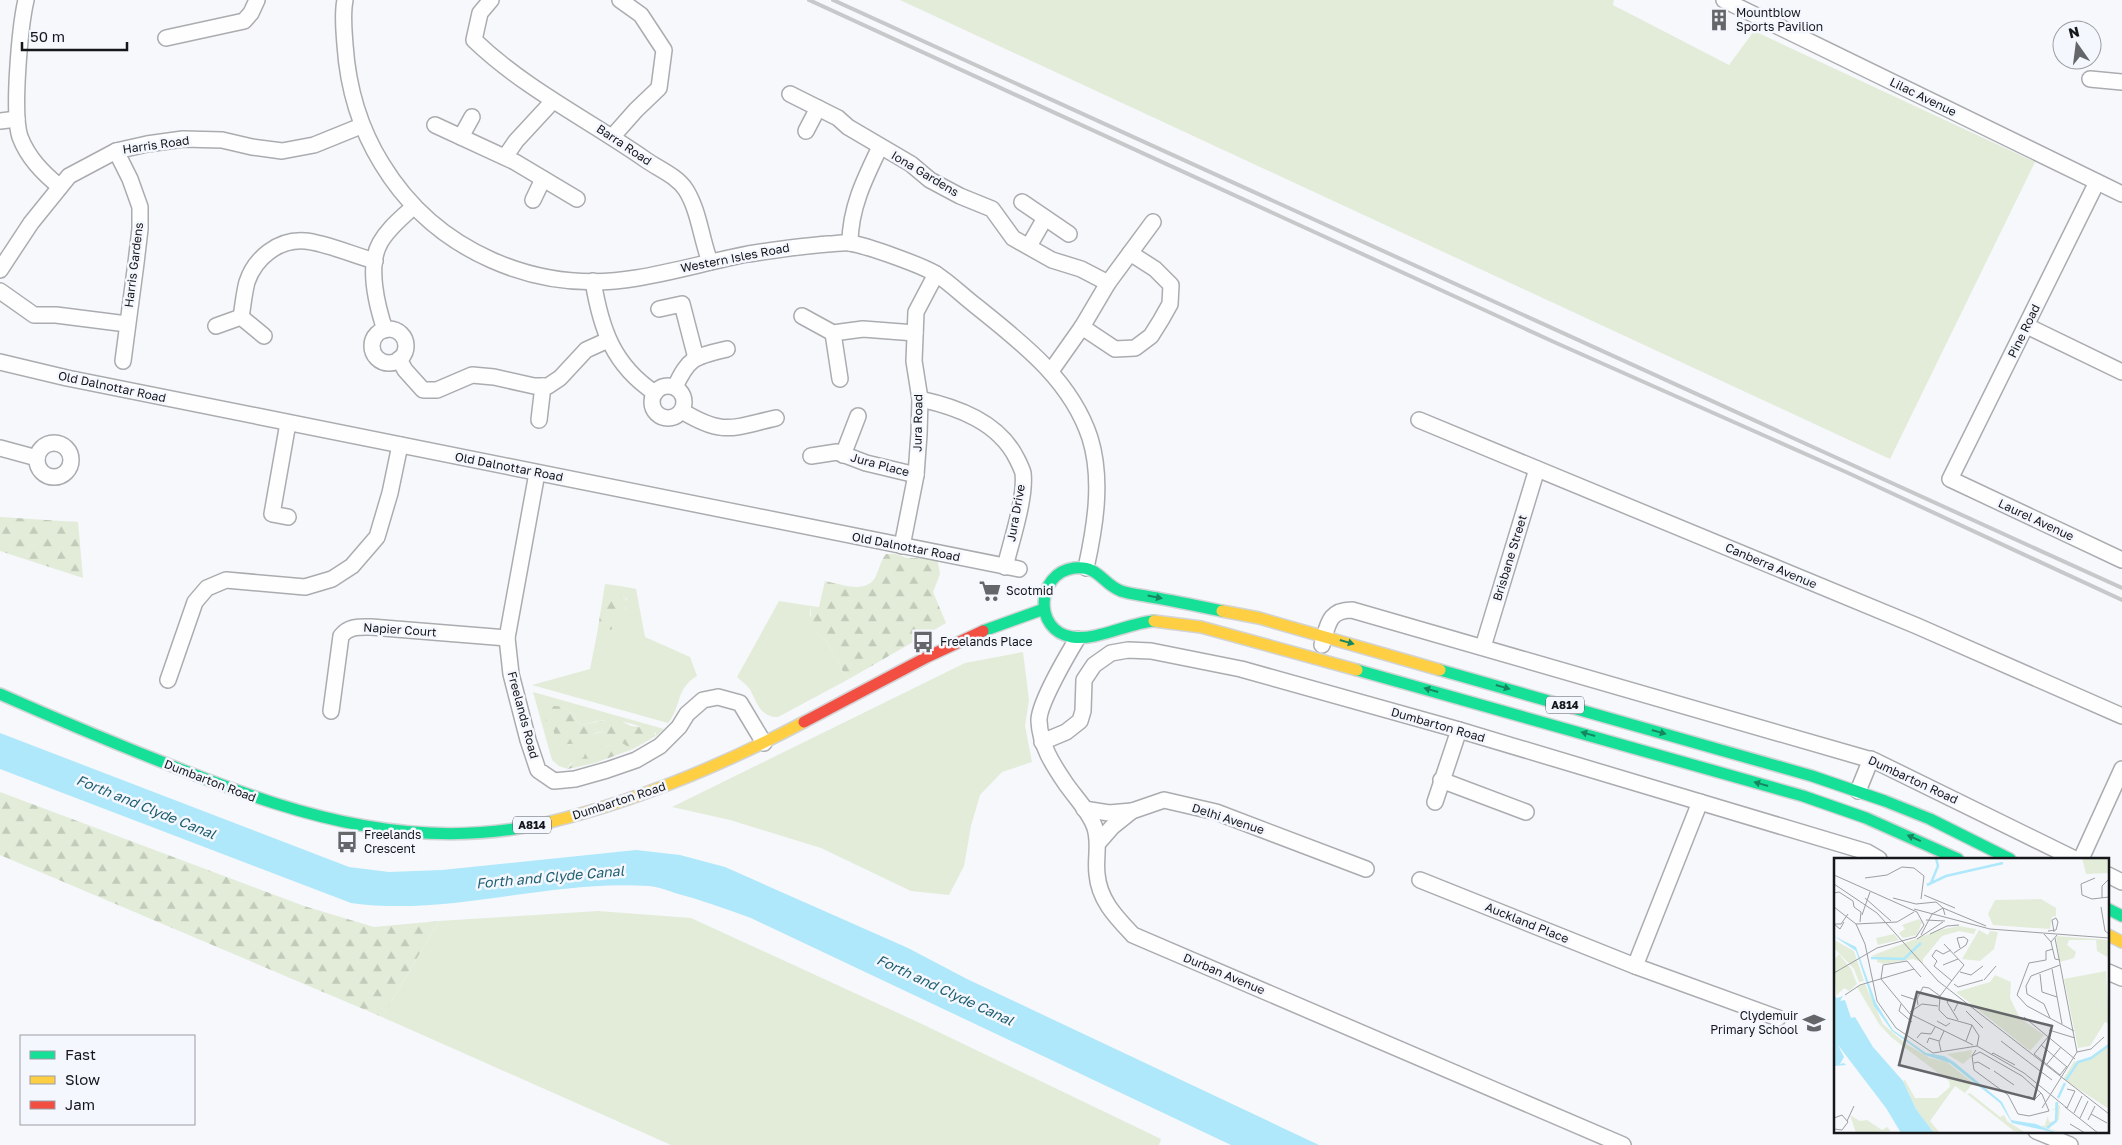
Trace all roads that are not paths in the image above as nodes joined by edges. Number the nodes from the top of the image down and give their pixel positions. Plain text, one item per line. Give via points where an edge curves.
1 (26, 0) edge
2 (257, 0) edge
3 (346, 0) edge
4 (491, 0) edge
5 (620, 0) edge
6 (1724, 0) edge
7 (166, 38) dead end
8 (2090, 79) dead end
9 (2122, 82) edge
10 (790, 94) dead end
11 (552, 100) junction
12 (818, 108) junction
13 (472, 117) dead end
14 (17, 119) junction
15 (0, 121) edge
16 (361, 126) junction
17 (435, 126) dead end
18 (806, 131) dead end
19 (613, 136) junction
20 (461, 137) junction
21 (880, 147) junction
22 (116, 151) junction
23 (505, 157) junction
24 (543, 179) junction
25 (2097, 182) junction
26 (60, 187) junction
27 (2122, 194) edge
28 (577, 199) dead end
29 (534, 200) dead end
30 (1022, 202) dead end
31 (414, 206) junction
32 (1045, 218) junction
33 (1153, 222) dead end
34 (1069, 234) dead end
35 (850, 243) junction
36 (1029, 246) junction
37 (1130, 253) junction
38 (375, 261) junction
39 (710, 262) junction
40 (0, 270) edge
41 (936, 274) junction
42 (593, 281) junction
43 (1108, 283) junction
44 (0, 291) edge
45 (659, 310) dead end
46 (241, 316) junction
47 (802, 316) dead end
48 (127, 324) junction
49 (216, 326) dead end
50 (2027, 326) junction
51 (1082, 327) junction
52 (385, 330) junction
53 (833, 334) junction
54 (915, 334) junction
55 (264, 336) dead end
56 (608, 340) junction
57 (726, 349) dead end
58 (696, 358) junction
59 (400, 359) junction
60 (123, 361) dead end
61 (0, 362) edge
62 (1051, 370) junction
63 (2122, 372) edge
64 (840, 379) dead end
65 (543, 386) junction
66 (675, 387) junction
67 (655, 393) junction
68 (920, 399) junction
69 (682, 411) junction
70 (858, 416) dead end
71 (776, 418) dead end
72 (539, 420) dead end
73 (1419, 420) dead end
74 (288, 423) junction
75 (400, 445) junction
76 (0, 448) edge
77 (843, 455) junction
78 (811, 456) dead end
79 (38, 458) dead end
80 (1537, 469) junction
81 (537, 473) junction
82 (916, 474) junction
83 (1950, 479) joint
84 (288, 518) dead end
85 (902, 546) junction
86 (2122, 560) edge
87 (1012, 568) joint
88 (1086, 568) junction
89 (1109, 584) junction
90 (1115, 604) dead end
91 (1044, 609) junction
92 (1111, 618) dead end
93 (1097, 634) junction
94 (1325, 636) junction
95 (507, 638) junction
96 (1077, 639) junction
97 (1483, 647) junction
98 (1319, 658) junction
99 (168, 680) dead end
100 (0, 694) edge
101 (331, 711) dead end
102 (2122, 716) edge
103 (1459, 730) junction
104 (764, 742) junction
105 (1042, 742) junction
106 (1870, 759) junction
107 (2122, 769) edge
108 (1441, 780) junction
109 (1858, 791) junction
110 (1435, 802) dead end
111 (1700, 802) junction
112 (1084, 809) junction
113 (1132, 811) junction
114 (1526, 812) dead end
115 (1098, 843) junction
116 (1877, 858) edge
117 (1956, 858) edge
118 (2008, 858) edge
119 (2073, 858) edge
120 (2081, 858) edge
121 (1366, 869) dead end
122 (2110, 876) edge
123 (1420, 880) dead end
124 (2122, 882) edge
125 (2110, 910) edge
126 (2122, 916) edge
127 (2110, 936) edge
128 (2122, 942) edge
129 (1635, 966) junction
130 (2110, 973) edge
131 (2122, 978) edge
132 (1778, 1018) dead end
133 (2038, 1132) edge
134 (1623, 1145) edge
135 (2070, 1145) edge

1 - 14 street via 20,39
2 - 7 street via 244,20
3 - 16 street, Western Isles Road via 343,14 346,60 350,91
4 - 11 street, Barra Road via 480,13 474,40 496,62
5 - 19 street via 641,15 664,50 659,88
6 - 25 street, Lilac Avenue
8 - 9 street
10 - 12 street, Iona Gardens
11 - 19 street, Barra Road
11 - 23 street
12 - 18 street
12 - 21 street, Iona Gardens
13 - 20 street
14 - 15 street
14 - 26 street via 20,136 30,157
16 - 22 street, Harris Road via 314,145 282,151 222,140 183,139
16 - 31 street, Western Isles Road via 391,178
17 - 20 street
19 - 39 street, Barra Road via 684,187 694,204
20 - 23 street
21 - 35 street via 858,193
21 - 36 street, Iona Gardens via 911,164 930,180 992,209 1013,238
22 - 26 street, Harris Road via 69,176
22 - 48 street, Harris Gardens via 140,207
23 - 24 street
24 - 28 street
24 - 29 street
25 - 27 street, Lilac Avenue
25 - 50 street, Pine Road
26 - 40 street, Harris Road
30 - 32 street
31 - 38 street via 386,233
31 - 42 street, Western Isles Road via 468,250 504,266 536,276
32 - 34 street
32 - 36 street
33 - 37 street
35 - 39 street, Western Isles Road via 794,246
35 - 41 street, Western Isles Road
36 - 43 street, Iona Gardens via 1052,260 1081,269
37 - 43 street
37 - 51 street via 1155,269 1171,285 1170,304 1151,336 1135,348 1114,350
38 - 46 street via 305,241 289,242 267,251 256,263 247,283
38 - 52 street via 377,306
39 - 42 street, Western Isles Road via 636,278
41 - 54 street, Jura Road via 916,312
41 - 62 street, Western Isles Road
42 - 56 street via 599,316
43 - 51 street
44 - 48 street, Harris Gardens via 34,315
45 - 58 street via 682,304
46 - 49 street
46 - 55 street
47 - 53 street
48 - 60 street, Harris Gardens
50 - 63 street
50 - 83 street, Pine Road
51 - 62 street
52 - 59 street via 392,330 404,338 405,351
52 - 59 street via 372,342 375,356 386,363
53 - 54 street via 863,329
53 - 64 street
54 - 68 street, Jura Road via 914,361
56 - 65 street via 586,350 560,378
56 - 67 street via 623,366
57 - 58 street
58 - 66 street via 684,367
59 - 65 street via 422,390 437,390 472,376
61 - 74 street, Old Dalnottar Road
62 - 88 street, Western Isles Road via 1079,412 1094,459 1095,528
65 - 72 street
66 - 67 street via 662,387
66 - 69 street via 684,399
67 - 69 street via 652,406 659,415 669,418
68 - 82 street, Jura Road
68 - 87 street, Jura Drive via 947,405 974,417 1010,445 1023,472
69 - 71 street via 703,424 721,428 735,428
70 - 77 street, Jura Place
73 - 80 street, Canberra Avenue
74 - 75 street, Old Dalnottar Road
74 - 84 street via 272,514
75 - 81 street, Old Dalnottar Road
75 - 99 street via 378,537 352,566 332,579 305,587 226,580 207,588 195,602
76 - 79 street
77 - 78 street, Jura Place via 837,452
77 - 82 street, Jura Place
80 - 97 street, Brisbane Street
80 - 102 street, Canberra Avenue via 1917,626
81 - 85 street, Old Dalnottar Road
81 - 95 street, Freelands Road
82 - 85 street, Jura Road
83 - 86 street, Laurel Avenue
85 - 87 street, Old Dalnottar Road
88 - 89 main road, A814
88 - 91 main road via 1067,570 1055,576 1047,587
89 - 90 main road
89 -> 94 main road, A814 via 1121,591 1251,616
91 - 96 main road via 1058,632
91 - 104 main road, Dumbarton Road / A814 via 957,642
92 - 93 main road
93 - 96 main road, A814
93 - 98 main road, A814 via 1133,623 1157,621 1239,637
94 - 97 street, Dumbarton Road via 1330,619 1336,613 1352,610
94 - 98 street, Dumbarton Road
94 -> 109 main road, A814
95 - 101 street, Napier Court via 371,627 346,630 342,636
95 - 104 street, Freelands Road via 511,674 528,740 538,770 554,781 575,779 636,760 660,746 703,700 718,697 740,703
96 - 105 street, Durban Avenue via 1044,701 1038,720
97 - 106 street, Dumbarton Road
117 -> 98 main road, A814 via 1893,829 1803,796
100 - 104 main road, Dumbarton Road / A814 via 270,804 336,822 397,832 494,831 574,816 671,784
103 - 105 street, Dumbarton Road via 1240,669 1151,651 1128,650 1110,653 1094,665 1084,680 1080,721 1066,732
103 - 108 street
103 - 111 street, Dumbarton Road
105 - 112 street, Durban Avenue via 1053,765
106 - 109 street
106 - 119 street, Dumbarton Road
107 - 120 street
108 - 110 street
108 - 114 street
109 - 118 main road, A814 via 1930,819
111 - 116 street, Dumbarton Road via 1867,852
111 - 129 street
112 - 113 street via 1109,813
112 - 115 street, Durban Avenue via 1094,826
113 - 115 street, Delhi Avenue
113 - 121 street, Delhi Avenue via 1164,800 1216,812
115 - 134 street, Durban Avenue via 1096,873 1100,893 1133,935
122 - 124 street
123 - 129 street, Auckland Place
125 - 126 main road
127 - 128 main road
129 - 132 street, Auckland Place
130 - 131 street
133 - 135 street

